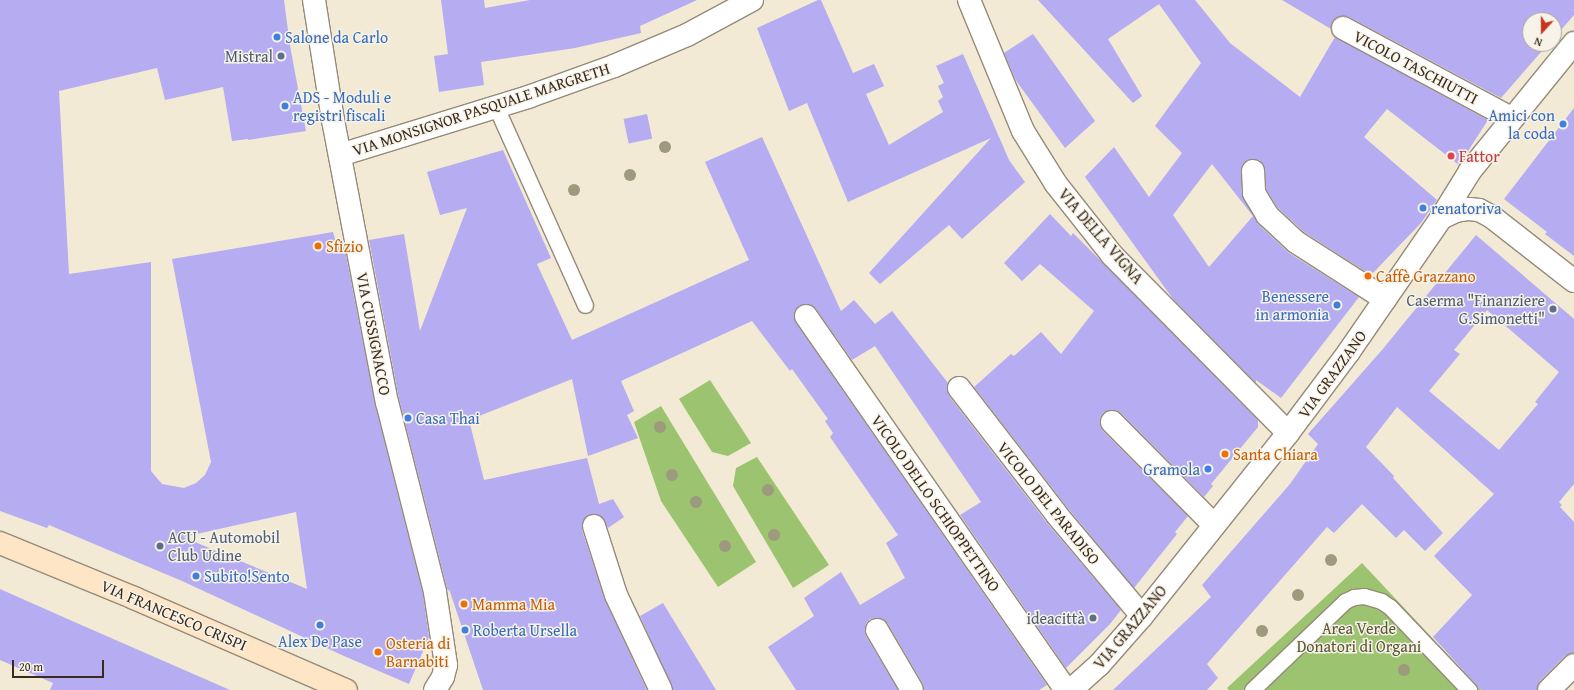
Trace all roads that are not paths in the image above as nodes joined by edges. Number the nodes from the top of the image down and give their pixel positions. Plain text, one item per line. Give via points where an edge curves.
1 (314, 0) edge
2 (752, 0) edge
3 (970, 0) edge
4 (1343, 28) dead end
5 (1574, 43) edge
6 (496, 107) junction
7 (1512, 118) junction
8 (340, 155) junction
9 (1253, 171) dead end
10 (1441, 218) junction
11 (1574, 281) edge
12 (1385, 299) junction
13 (586, 305) dead end
14 (806, 316) dead end
15 (959, 388) dead end
16 (1112, 422) dead end
17 (1288, 433) junction
18 (1213, 524) junction
19 (594, 526) dead end
20 (0, 543) edge
21 (1142, 616) junction
22 (877, 630) dead end
23 (446, 665) junction
24 (1574, 665) edge
25 (1074, 689) edge
26 (346, 690) edge
27 (436, 690) edge
28 (451, 690) edge
29 (661, 690) edge
30 (912, 690) edge
31 (1252, 690) edge
32 (1469, 690) edge
33 (1548, 690) edge

1 - 8 street, VIA CUSSIGNACCO
2 - 6 street, VIA MONSIGNOR PASQUALE MARGRETH via 687,35 614,66
3 - 17 street, VIA DELLA VIGNA via 1023,131 1056,184 1112,255
4 - 7 street, VICOLO TASCHIUTTI
5 - 7 street, VIA GRAZZANO
6 - 8 street, VIA MONSIGNOR PASQUALE MARGRETH
6 - 13 lane
7 - 10 street, VIA GRAZZANO via 1470,171
8 - 23 street, VIA CUSSIGNACCO via 387,402 435,592
9 - 12 street via 1254,193 1267,215 1296,242
10 - 11 street via 1456,211 1479,210 1492,217
10 - 12 street, VIA GRAZZANO
12 - 17 street, VIA GRAZZANO
14 - 25 street, VICOLO DELLO SCHIOPPETTINO
15 - 21 street, VICOLO DEL PARADISO via 1057,515
16 - 18 street
17 - 18 street, VIA GRAZZANO
18 - 21 street, VIA GRAZZANO
19 - 29 street via 616,595
20 - 26 street, VIA FRANCESCO CRISPI via 141,600
21 - 25 street, VIA GRAZZANO via 1099,666
22 - 30 street
23 - 27 street, VIA CUSSIGNACCO
23 - 28 street, VIA CUSSIGNACCO
24 - 33 street
31 - 32 lane via 1345,601 1364,596 1381,601 1390,607

